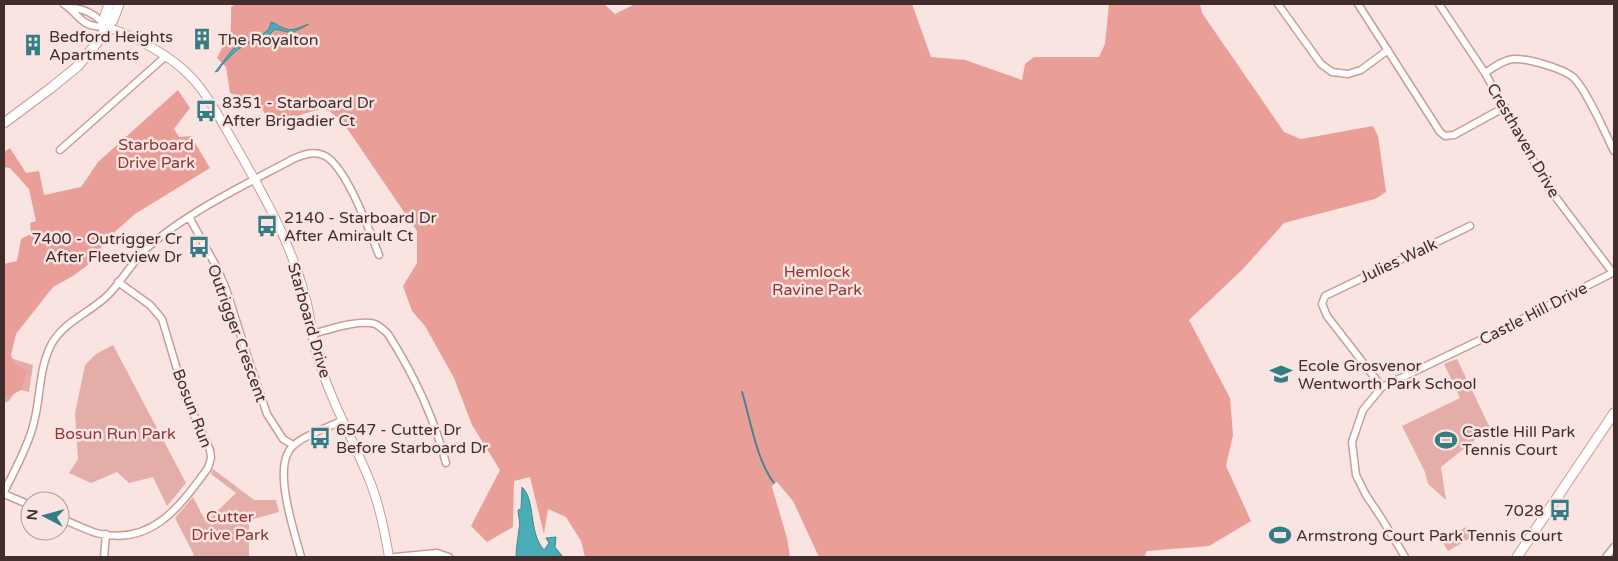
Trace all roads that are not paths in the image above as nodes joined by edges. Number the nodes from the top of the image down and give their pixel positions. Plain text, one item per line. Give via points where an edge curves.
1 (109, 4) edge
2 (119, 4) edge
3 (1278, 4) edge
4 (1358, 4) edge
5 (1439, 4) edge
6 (67, 6) edge
7 (106, 27) junction
8 (1388, 50) junction
9 (166, 56) junction
10 (1485, 72) junction
11 (1505, 107) junction
12 (4, 123) edge
13 (60, 150) dead end
14 (1614, 151) edge
15 (255, 180) junction
16 (189, 217) junction
17 (1470, 226) dead end
18 (378, 255) dead end
19 (1614, 272) edge
20 (118, 282) junction
21 (312, 334) junction
22 (1382, 387) junction
23 (1614, 413) edge
24 (343, 420) junction
25 (292, 445) junction
26 (446, 463) dead end
27 (4, 493) edge
28 (20, 501) edge
29 (70, 522) edge
30 (106, 534) junction
31 (1614, 547) edge
32 (104, 557) edge
33 (301, 557) edge
34 (389, 557) edge
35 (394, 557) edge
36 (449, 557) edge
37 (1405, 557) edge
38 (1517, 557) edge
39 (1606, 557) edge

1 - 7 main road
2 - 7 main road via 113,20
3 - 8 street via 1321,64 1332,72 1348,74 1361,70
4 - 8 street
5 - 10 street, Cresthaven Drive
6 - 7 street via 97,17
6 - 7 street via 78,18 94,27
7 - 9 street, Starboard Drive
7 - 12 main road via 78,66
8 - 11 street via 1445,136 1454,135
9 - 13 street
9 - 15 street, Starboard Drive via 192,78
10 - 11 street, Cresthaven Drive
10 - 14 street via 1515,59 1559,69 1574,78
11 - 19 street, Cresthaven Drive via 1548,187
15 - 16 street
15 - 18 street via 308,153 329,158 360,208
15 - 21 street, Starboard Drive via 288,243 306,297
16 - 20 street via 145,251
16 - 25 street, Outrigger Crescent via 226,289 268,414 283,439
17 - 22 street, Julies Walk via 1325,296 1322,304 1327,316
19 - 22 street, Castle Hill Drive
20 - 27 street via 108,295 70,323 52,343 42,371 33,427
20 - 30 street, Bosun Run via 150,305 162,320 185,396 211,458 208,468 168,517 136,532
21 - 24 street, Starboard Drive
21 - 26 street via 369,323 388,334 416,383
22 - 37 street, Castle Hill Drive via 1363,410 1352,442 1352,455 1356,475 1366,495
23 - 38 main road
24 - 25 street
24 - 34 street, Starboard Drive via 371,485
25 - 33 street via 284,467 286,500
27 - 28 street
29 - 30 street, Bosun Run
30 - 32 street
31 - 39 street
35 - 36 street via 437,553

